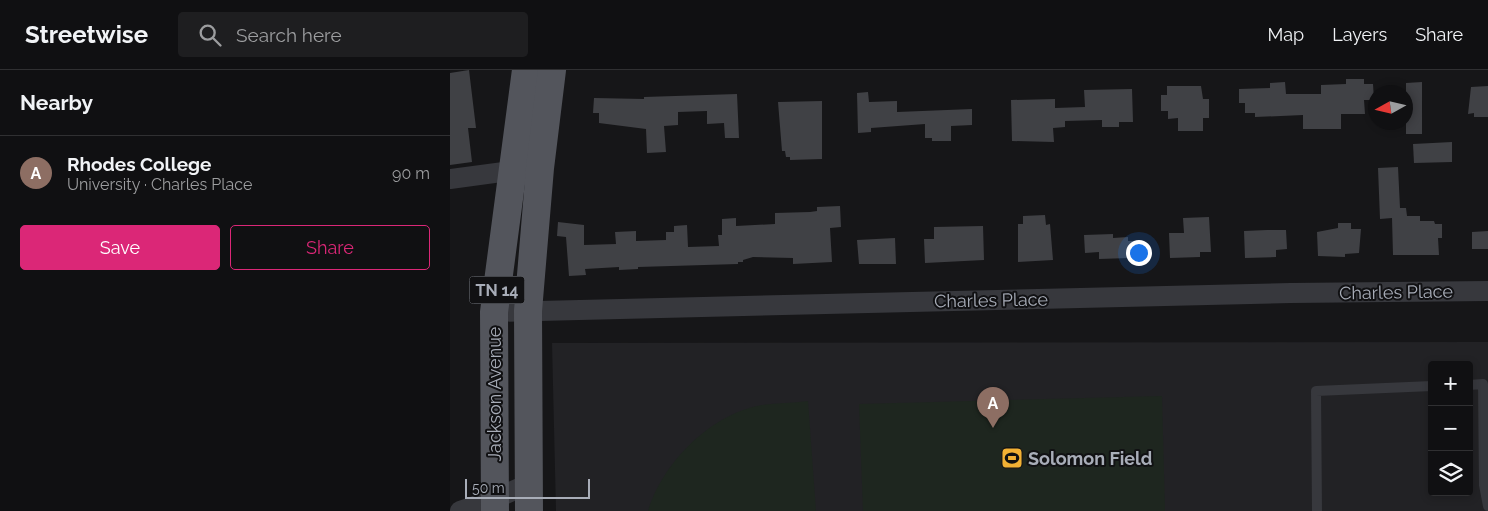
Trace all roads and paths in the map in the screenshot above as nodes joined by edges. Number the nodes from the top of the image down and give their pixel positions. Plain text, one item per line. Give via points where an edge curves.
1 (526, 70) edge
2 (552, 70) edge
3 (526, 169) junction
4 (450, 179) edge
5 (1488, 291) edge
6 (528, 311) junction
7 (494, 312) junction
8 (1473, 384) edge
9 (1428, 386) edge
10 (528, 484) junction
11 (495, 505) edge
12 (1488, 506) edge
13 (460, 511) edge
14 (529, 511) edge
15 (1318, 511) edge

1 - 3 main road, Jackson Avenue / TN 14
2 - 3 main road, Jackson Avenue / TN 14
3 - 4 street
3 - 6 main road, Jackson Avenue / TN 14
3 - 7 main road, Jackson Avenue / TN 14
5 - 6 street, Charles Place
6 - 7 street, Charles Place
6 - 10 main road, Jackson Avenue / TN 14
7 - 11 main road, Jackson Avenue / TN 14
8 - 12 lane via 1483,384 1484,485
9 - 15 lane via 1316,391
10 - 11 street
10 - 14 main road, Jackson Avenue / TN 14
11 - 13 street

